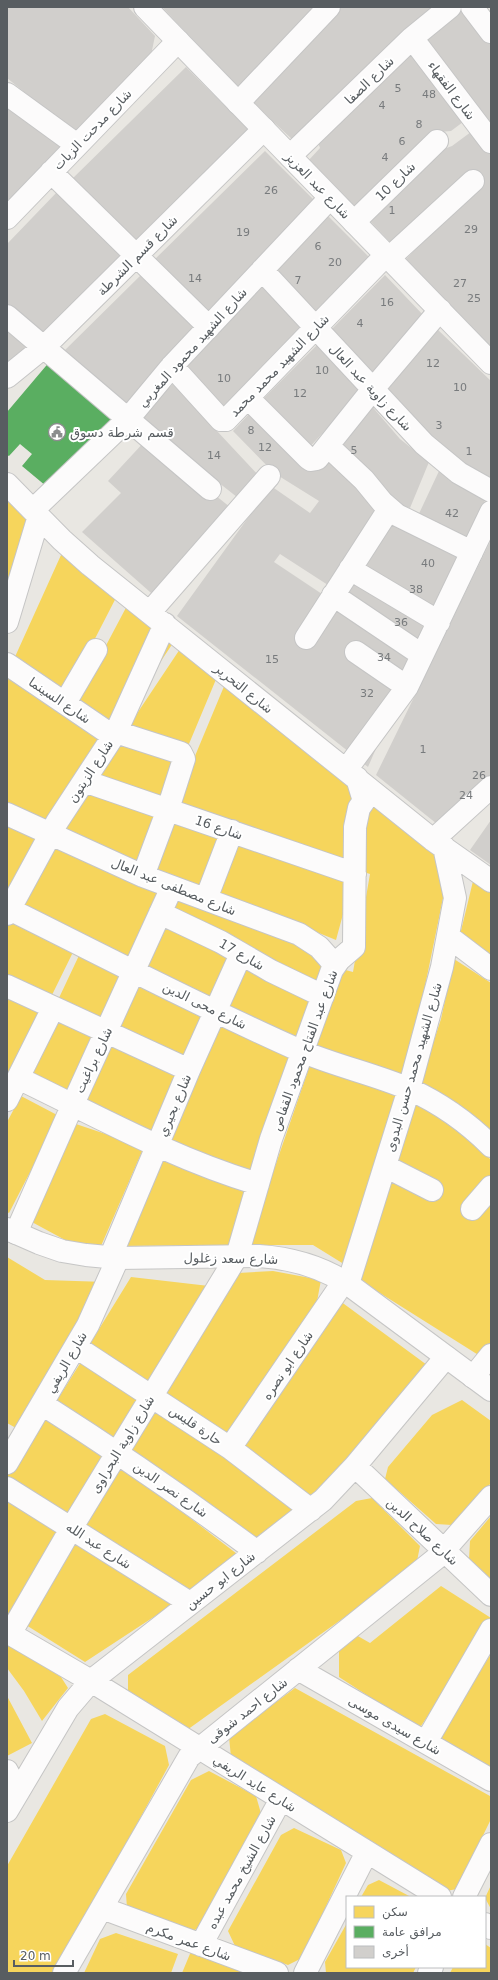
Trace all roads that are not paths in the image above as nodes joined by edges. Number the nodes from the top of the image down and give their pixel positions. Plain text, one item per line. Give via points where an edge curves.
1 (145, 7) edge
2 (330, 7) edge
3 (450, 7) edge
4 (472, 7) edge
5 (491, 32) edge
6 (412, 38) junction
7 (178, 41) junction
8 (7, 94) edge
9 (238, 103) junction
10 (264, 129) junction
11 (437, 141) dead end
12 (491, 142) edge
13 (77, 145) junction
14 (290, 156) junction
15 (51, 172) junction
16 (473, 182) dead end
17 (330, 198) junction
18 (10, 208) edge
19 (354, 222) junction
20 (136, 256) junction
21 (388, 256) junction
22 (262, 270) junction
23 (440, 310) junction
24 (7, 316) edge
25 (209, 327) junction
26 (316, 327) junction
27 (44, 347) junction
28 (491, 363) edge
29 (172, 366) junction
30 (7, 377) edge
31 (373, 389) junction
32 (248, 398) junction
33 (128, 419) junction
34 (328, 446) junction
35 (269, 476) dead end
36 (7, 484) edge
37 (210, 489) dead end
38 (491, 491) edge
39 (389, 509) junction
40 (491, 512) edge
41 (36, 513) junction
42 (472, 552) junction
43 (350, 569) junction
44 (333, 595) junction
45 (157, 618) junction
46 (7, 622) edge
47 (438, 622) junction
48 (306, 638) dead end
49 (96, 650) dead end
50 (356, 652) dead end
51 (422, 655) junction
52 (7, 664) edge
53 (407, 686) junction
54 (65, 704) junction
55 (115, 734) junction
56 (352, 774) junction
57 (84, 781) junction
58 (491, 787) edge
59 (168, 809) junction
60 (7, 814) edge
61 (232, 831) junction
62 (50, 833) junction
63 (438, 844) junction
64 (355, 874) junction
65 (143, 876) junction
66 (491, 881) edge
67 (172, 887) junction
68 (206, 899) junction
69 (8, 910) edge
70 (160, 914) junction
71 (449, 937) junction
72 (241, 954) junction
73 (335, 965) junction
74 (491, 969) edge
75 (134, 971) junction
76 (7, 986) edge
77 (323, 996) junction
78 (53, 1008) junction
79 (216, 1011) junction
80 (106, 1032) junction
81 (302, 1051) junction
82 (189, 1070) junction
83 (409, 1089) junction
84 (10, 1093) edge
85 (72, 1104) junction
86 (157, 1145) junction
87 (491, 1146) edge
88 (385, 1166) junction
89 (258, 1184) junction
90 (491, 1187) edge
91 (432, 1190) dead end
92 (472, 1209) dead end
93 (10, 1231) edge
94 (237, 1256) junction
95 (114, 1258) junction
96 (346, 1282) junction
97 (76, 1347) junction
98 (491, 1355) edge
99 (446, 1357) junction
100 (473, 1377) junction
101 (491, 1390) edge
102 (152, 1396) junction
103 (42, 1404) junction
104 (15, 1431) edge
105 (230, 1448) junction
106 (118, 1452) junction
107 (7, 1463) edge
108 (355, 1466) junction
109 (7, 1488) edge
110 (491, 1497) edge
111 (311, 1510) junction
112 (72, 1527) junction
113 (444, 1551) junction
114 (257, 1552) junction
115 (491, 1595) edge
116 (190, 1603) junction
117 (491, 1630) edge
118 (9, 1633) edge
119 (298, 1669) junction
120 (91, 1681) junction
121 (426, 1742) junction
122 (198, 1748) junction
123 (7, 1770) edge
124 (491, 1780) edge
125 (18, 1792) junction
126 (281, 1799) junction
127 (7, 1811) edge
128 (491, 1844) edge
129 (367, 1852) junction
130 (438, 1896) edge
131 (465, 1896) edge
132 (102, 1908) junction
133 (200, 1945) junction
134 (64, 1973) edge
135 (277, 1973) edge
136 (305, 1973) edge

1 - 7 street, شارع عبد العزيز
2 - 9 street
3 - 6 street, شارع الصفا
4 - 5 street
6 - 12 street, شارع الفقهاء
6 - 14 street, شارع الصفا
7 - 9 street, شارع عبد العزيز
7 - 13 street, شارع مدحت الزيات
8 - 13 street
9 - 10 street, شارع عبد العزيز
10 - 14 street, شارع عبد العزيز
10 - 20 street, شارع قسم الشرطة
11 - 19 street, شارع 10
13 - 15 street, شارع مدحت الزيات
14 - 17 street, شارع عبد العزيز
15 - 18 street, شارع مدحت الزيات
15 - 20 street
16 - 21 street, شارع الشهيد محمد محمد
17 - 19 street, شارع عبد العزيز
17 - 22 street, شارع الشهيد محمود المغربي
19 - 21 street, شارع عبد العزيز
20 - 25 street
20 - 27 street, شارع قسم الشرطة
21 - 23 street, شارع عبد العزيز
21 - 26 street, شارع الشهيد محمد محمد
22 - 25 street, شارع الشهيد محمود المغربي
22 - 26 street, شارع زاوية عبد العال
23 - 28 street, شارع عبد العزيز
23 - 31 street
24 - 27 street
25 - 29 street, شارع الشهيد محمود المغربي
26 - 31 street, شارع زاوية عبد العال
26 - 32 street, شارع الشهيد محمد محمد
27 - 30 street, شارع قسم الشرطة
27 - 33 street
29 - 32 street, شارع الشهيد محمد محمد via 221,420 226,420
29 - 33 street, شارع الشهيد محمود المغربي
31 - 34 street
31 - 38 street, شارع زاوية عبد العال via 441,459 459,473
32 - 34 street via 311,460 317,459
33 - 37 street
33 - 41 street, شارع الشهيد محمود المغربي
34 - 39 street via 364,480
35 - 45 street, شارع الزيتون
36 - 41 street, شارع التحرير
39 - 42 street
39 - 43 street
40 - 42 street
41 - 45 street, شارع التحرير via 76,553
41 - 46 street, شارع الشهيد محمود المغربي
42 - 47 street
43 - 44 street
43 - 47 street
44 - 48 street
44 - 51 street
45 - 55 street, شارع الزيتون
45 - 56 street, شارع التحرير
47 - 51 street
49 - 54 street
50 - 53 street
51 - 53 street
52 - 54 street, شارع السينما
53 - 56 street
54 - 55 street, شارع السينما
55 - 57 street, شارع الزيتون
55 - 59 street, شارع السينما via 181,753 184,757
56 - 63 street, شارع التحرير
56 - 64 street, شارع عبد الفتاح محمود القفاص via 364,801 356,818
57 - 59 street, شارع 16
57 - 62 street, شارع الزيتون
58 - 63 street
59 - 61 street, شارع 16
59 - 65 street
60 - 62 street, شارع مصطفى عبد العال
61 - 64 street, شارع 16
61 - 68 street
62 - 65 street, شارع مصطفى عبد العال
62 - 69 street, شارع الزيتون
63 - 66 street, شارع التحرير
63 - 71 street, شارع الشهيد محمد حسن البدوى via 455,898
64 - 73 street, شارع عبد الفتاح محمود القفاص via 354,943 351,951
65 - 67 street, شارع مصطفى عبد العال
67 - 68 street, شارع مصطفى عبد العال
67 - 70 street, شارع براغيت
68 - 73 street, شارع مصطفى عبد العال via 304,937 319,947
69 - 75 street, شارع محى الدين
70 - 72 street, شارع 17
70 - 75 street, شارع براغيت
71 - 74 street
71 - 83 street, شارع الشهيد محمد حسن البدوى
72 - 77 street, شارع 17
72 - 79 street, شارع بحيري
73 - 77 street, شارع عبد الفتاح محمود القفاص
75 - 79 street, شارع محى الدين
75 - 80 street, شارع براغيت
76 - 78 street
77 - 81 street, شارع عبد الفتاح محمود القفاص
78 - 80 street
78 - 84 street
79 - 81 street, شارع محى الدين
79 - 82 street, شارع بحيري
80 - 82 street
80 - 85 street, شارع براغيت
81 - 83 street, شارع محى الدين
81 - 89 street, شارع عبد الفتاح محمود القفاص
82 - 86 street, شارع بحيري
83 - 87 street, شارع محى الدين via 448,1110
83 - 88 street, شارع الشهيد محمد حسن البدوى
84 - 85 street
85 - 86 street
85 - 93 street, شارع براغيت
86 - 89 street via 207,1167
86 - 95 street, شارع بحيري
88 - 91 street
88 - 96 street, شارع الشهيد محمد حسن البدوى
89 - 94 street, شارع عبد الفتاح محمود القفاص
90 - 92 street
93 - 95 street, شارع سعد زغلول via 62,1251
94 - 95 street, شارع سعد زغلول
94 - 96 street, شارع سعد زغلول via 282,1258 304,1263
94 - 102 street, شارع زاوية البحراوى
95 - 97 street, شارع الريفي via 99,1303
96 - 99 street, شارع سعد زغلول
96 - 105 street, شارع ابو نصره
97 - 102 street, حارة قليس
97 - 103 street, شارع الريفي
98 - 100 street
99 - 100 street, شارع سعد زغلول
99 - 108 street, شارع ابو حسين
100 - 101 street, شارع سعد زغلول
102 - 105 street, حارة قليس
102 - 106 street, شارع زاوية البحراوى
103 - 104 street, شارع الريفي
103 - 106 street, شارع نصر الدين
104 - 107 street, شارع الريفي
105 - 111 street, حارة قليس
106 - 112 street, شارع زاوية البحراوى
106 - 114 street, شارع نصر الدين
108 - 111 street, شارع ابو حسين
108 - 113 street, شارع صلاح الدين
109 - 112 street, شارع عبد الله
110 - 113 street, شارع احمد شوقى
111 - 114 street, شارع ابو حسين
112 - 116 street, شارع عبد الله
112 - 118 street, شارع زاوية البحراوى
113 - 115 street, شارع صلاح الدين
113 - 119 street, شارع احمد شوقى
114 - 116 street, شارع ابو حسين
116 - 120 street, شارع ابو حسين
117 - 121 street
118 - 120 street, شارع عايد الريفي
119 - 121 street, شارع سيدى موسى
119 - 122 street, شارع احمد شوقى
120 - 122 street, شارع عايد الريفي
120 - 125 street, شارع ابو حسين via 68,1708
121 - 124 street, شارع سيدى موسى
122 - 126 street, شارع عايد الريفي
122 - 132 street, شارع احمد شوقى via 182,1767
123 - 125 street
125 - 127 street, شارع ابو حسين
126 - 129 street, شارع عايد الريفي
126 - 133 street, شارع الشيخ محمد عبده
128 - 131 street
129 - 130 street, شارع عايد الريفي
129 - 136 street
132 - 133 street, شارع عمر مكرم
132 - 134 street, شارع احمد شوقى
133 - 135 street, شارع عمر مكرم

